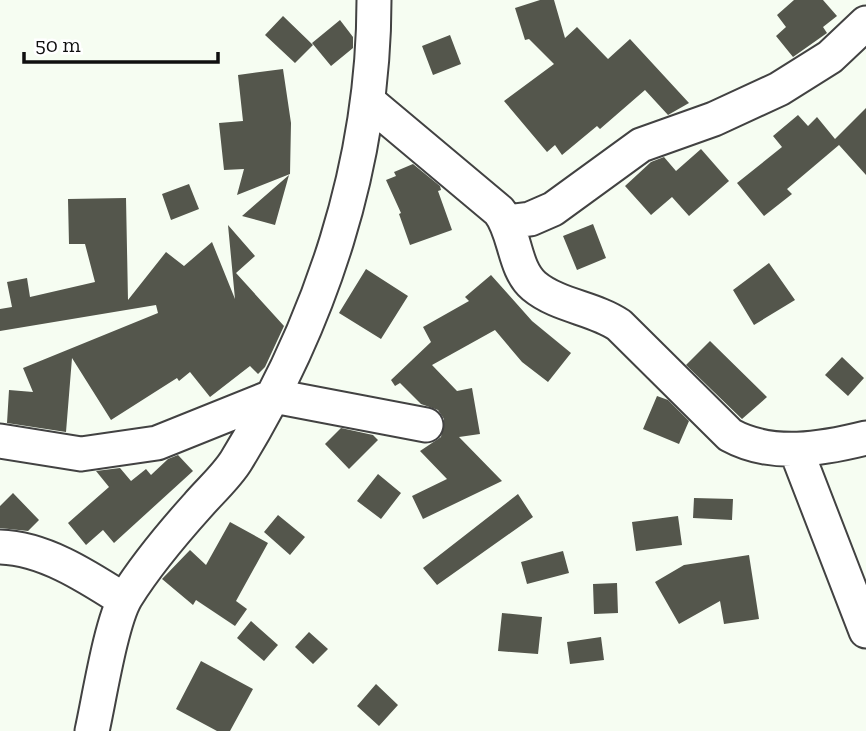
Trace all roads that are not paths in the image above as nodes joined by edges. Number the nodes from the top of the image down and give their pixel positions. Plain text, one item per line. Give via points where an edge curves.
1 (374, 0) edge
2 (866, 23) edge
3 (369, 102) junction
4 (508, 222) junction
5 (274, 396) junction
6 (426, 425) dead end
7 (866, 438) edge
8 (0, 441) edge
9 (796, 450) junction
10 (0, 547) edge
11 (124, 600) junction
12 (866, 631) edge
13 (92, 731) edge

1 - 3 street
2 - 4 street via 830,57 779,89 641,145 553,209
3 - 4 street
3 - 5 street via 338,238 293,359
4 - 9 street via 523,270 533,285 619,325 730,435 746,444
5 - 6 street
5 - 8 street via 157,443 81,454
5 - 11 street via 233,465 174,532
7 - 9 street
9 - 12 street
10 - 11 street via 81,573
11 - 13 street

